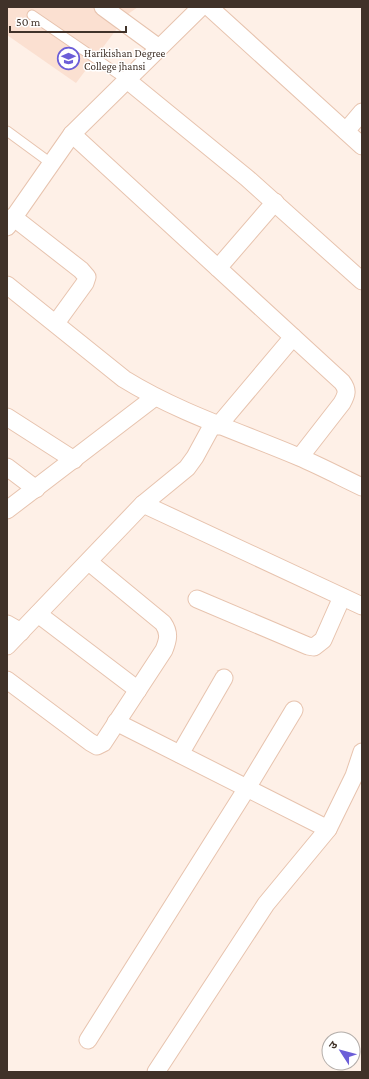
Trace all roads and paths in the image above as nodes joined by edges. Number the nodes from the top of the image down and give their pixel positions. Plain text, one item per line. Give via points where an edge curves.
1 (103, 7) edge
2 (201, 7) edge
3 (209, 7) edge
4 (32, 14) dead end
5 (159, 48) junction
6 (127, 80) junction
7 (362, 112) edge
8 (7, 131) edge
9 (346, 131) junction
10 (72, 134) junction
11 (362, 146) edge
12 (52, 164) junction
13 (275, 202) junction
14 (9, 219) edge
15 (218, 268) junction
16 (362, 281) edge
17 (7, 285) edge
18 (56, 323) junction
19 (293, 337) junction
20 (155, 397) junction
21 (7, 417) edge
22 (215, 425) junction
23 (300, 457) junction
24 (74, 460) junction
25 (7, 467) edge
26 (362, 487) edge
27 (36, 489) junction
28 (143, 504) junction
29 (7, 510) edge
30 (89, 562) junction
31 (342, 597) junction
32 (197, 599) dead end
33 (362, 606) edge
34 (38, 614) junction
35 (14, 628) edge
36 (7, 646) edge
37 (224, 678) dead end
38 (7, 680) edge
39 (138, 690) junction
40 (294, 710) dead end
41 (116, 722) junction
42 (362, 752) edge
43 (180, 754) junction
44 (358, 778) edge
45 (247, 788) junction
46 (328, 829) junction
47 (88, 1040) dead end
48 (156, 1072) edge

1 - 5 street
2 - 5 street
3 - 9 street
4 - 6 lane
5 - 6 street
6 - 10 street
6 - 13 street
7 - 9 street
8 - 12 lane
9 - 11 street
10 - 12 street
10 - 15 street
12 - 14 street
13 - 15 street
13 - 16 street
14 - 18 street via 81,270 87,277
15 - 19 street
17 - 18 street
18 - 20 street via 124,379
19 - 22 street
19 - 23 street via 342,382 347,394
20 - 22 street
20 - 24 street
21 - 24 street
22 - 23 street
22 - 28 street via 187,468
23 - 26 street
24 - 27 street
25 - 27 street
27 - 29 street
28 - 30 street
28 - 31 street
30 - 34 street
30 - 39 street via 167,629 168,642
31 - 32 street via 323,640 314,646 308,646
31 - 33 street
34 - 35 street
34 - 39 street
35 - 36 street
37 - 43 street
38 - 41 street via 94,745 103,743
39 - 41 street
40 - 45 street
41 - 43 street
42 - 44 street
43 - 45 street
44 - 46 street
45 - 46 street
45 - 47 street
46 - 48 street via 266,904

